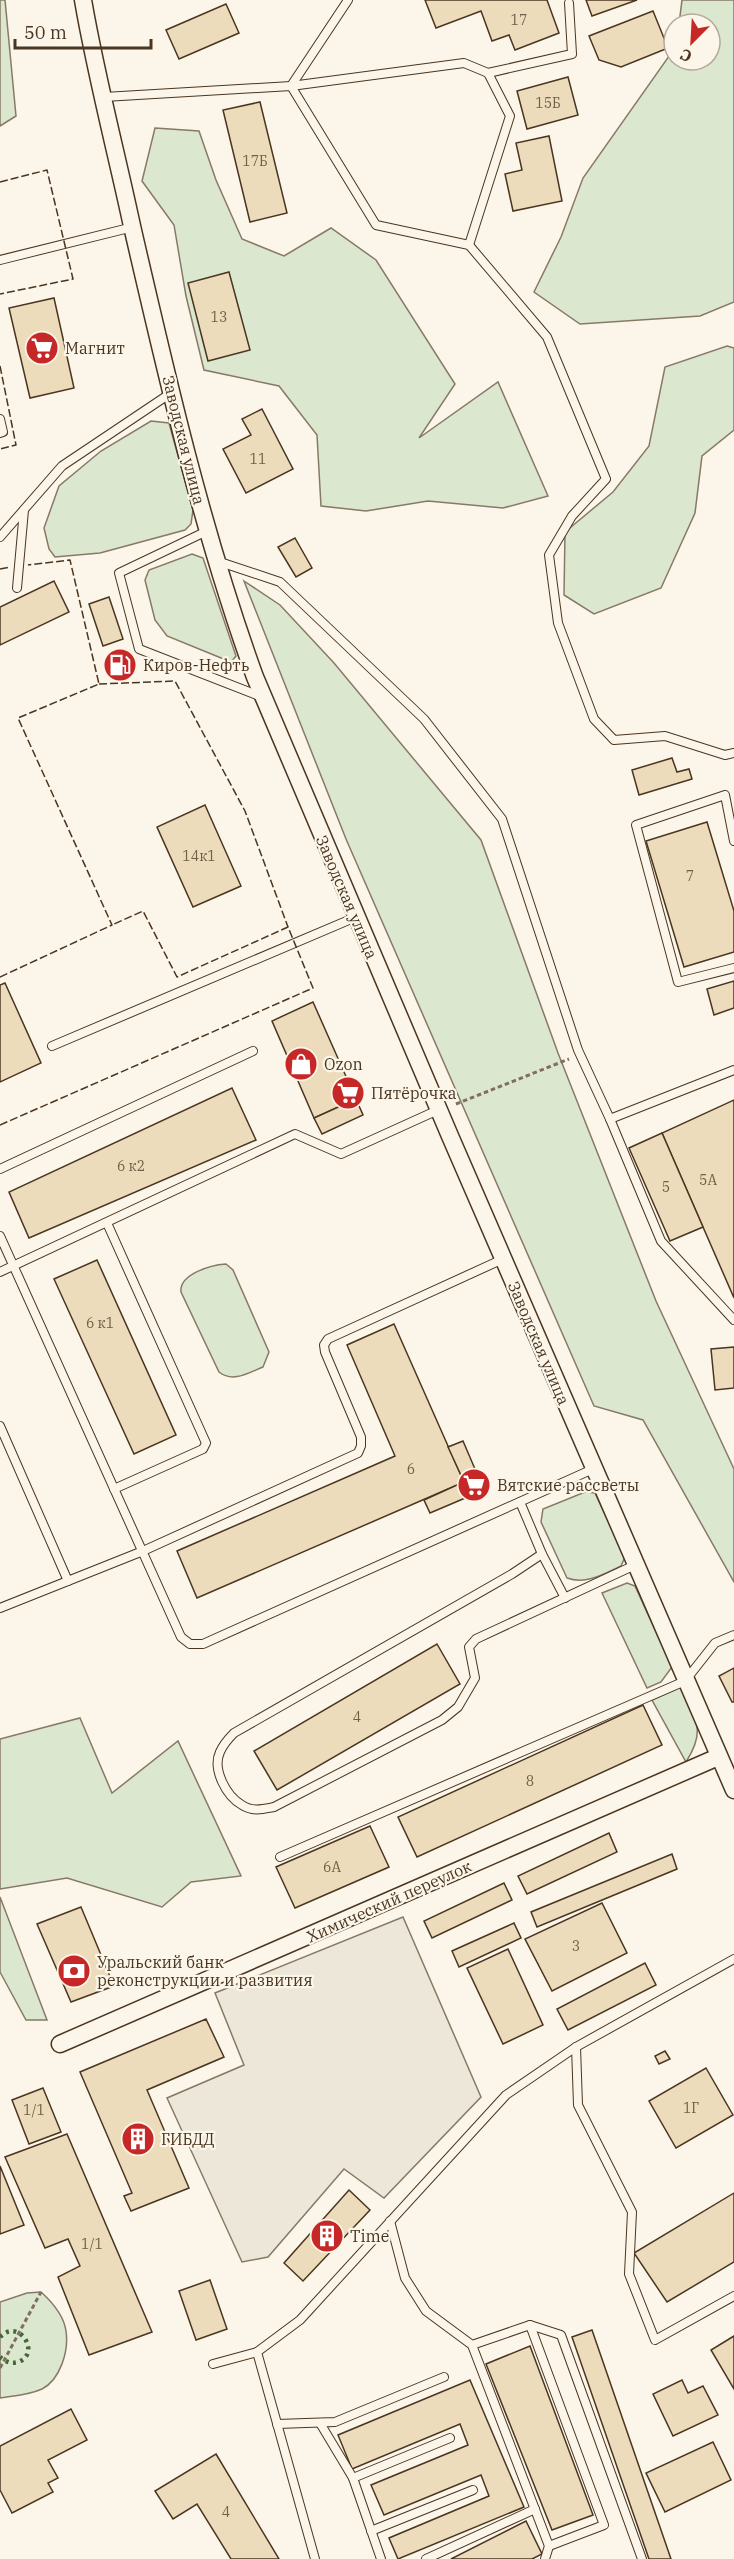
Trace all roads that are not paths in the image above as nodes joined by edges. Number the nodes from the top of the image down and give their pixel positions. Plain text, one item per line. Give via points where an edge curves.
1 (83, 0) edge
2 (348, 0) edge
3 (569, 3) dead end
4 (488, 73) junction
5 (291, 86) junction
6 (104, 97) junction
7 (133, 227) junction
8 (468, 245) junction
9 (0, 260) edge
10 (171, 393) junction
11 (0, 419) edge
12 (0, 433) edge
13 (24, 510) junction
14 (207, 531) junction
15 (0, 537) edge
16 (216, 561) junction
17 (17, 588) dead end
18 (264, 698) junction
19 (734, 753) edge
20 (734, 841) edge
21 (356, 917) junction
22 (734, 968) edge
23 (52, 1046) dead end
24 (253, 1051) dead end
25 (734, 1070) edge
26 (445, 1108) junction
27 (610, 1119) junction
28 (0, 1169) edge
29 (106, 1223) junction
30 (0, 1236) edge
31 (503, 1259) junction
32 (13, 1265) junction
33 (0, 1272) edge
34 (734, 1320) edge
35 (0, 1426) edge
36 (594, 1468) junction
37 (114, 1489) junction
38 (520, 1502) junction
39 (143, 1551) junction
40 (542, 1554) junction
41 (635, 1565) junction
42 (68, 1581) junction
43 (566, 1598) junction
44 (0, 1608) edge
45 (734, 1635) edge
46 (685, 1681) junction
47 (718, 1757) junction
48 (734, 1790) edge
49 (280, 1857) dead end
50 (734, 1959) edge
51 (60, 2044) dead end
52 (576, 2047) junction
53 (390, 2221) junction
54 (734, 2296) edge
55 (530, 2325) junction
56 (472, 2345) junction
57 (257, 2352) junction
58 (213, 2364) dead end
59 (444, 2377) dead end
60 (320, 2422) junction
61 (277, 2424) junction
62 (450, 2438) dead end
63 (352, 2478) junction
64 (473, 2490) dead end
65 (535, 2509) junction
66 (371, 2531) junction
67 (549, 2546) junction
68 (315, 2559) edge
69 (381, 2559) edge
70 (426, 2559) edge
71 (545, 2559) edge
72 (642, 2559) edge

1 - 6 street, Заводская улица
2 - 5 lane
3 - 4 lane via 572,54
4 - 5 lane via 464,63
4 - 8 lane via 510,116
5 - 6 lane
5 - 8 lane via 376,225
6 - 7 street, Заводская улица
7 - 9 lane
7 - 10 street, Заводская улица
8 - 19 lane via 547,337 606,479 572,516 549,555 558,623 594,719 614,740 665,736 725,755
10 - 13 lane via 63,466
10 - 14 street, Заводская улица
11 - 12 lane
13 - 15 lane
13 - 17 lane
14 - 16 street, Заводская улица
14 - 18 lane via 119,573 139,649
16 - 18 street, Заводская улица
16 - 27 lane via 280,582 424,718 502,819 580,1054
18 - 21 street, Заводская улица
20 - 22 lane via 725,795 636,825 678,982
21 - 23 lane
21 - 26 street, Заводская улица
24 - 28 lane
25 - 27 lane
26 - 29 lane via 341,1154 296,1134
26 - 31 street, Заводская улица
27 - 34 lane via 661,1241
29 - 32 lane
29 - 37 lane via 206,1443 203,1449
30 - 32 lane
31 - 36 street, Заводская улица
31 - 39 lane via 328,1339 325,1352 360,1437 362,1446 358,1453
32 - 33 lane
32 - 37 lane
35 - 42 lane
36 - 38 lane
36 - 41 street, Заводская улица
37 - 39 lane
38 - 39 lane via 203,1644 190,1644 181,1637
38 - 40 lane
39 - 42 lane
40 - 43 lane
40 - 43 lane via 234,1732 220,1752 217,1770 230,1794 242,1806 258,1810 274,1807 442,1720 458,1707 475,1678 469,1647 477,1639
41 - 43 lane
41 - 46 street, Заводская улица
42 - 44 lane
45 - 46 lane via 715,1643
46 - 47 street, Заводская улица
46 - 49 lane
47 - 48 street, Заводская улица
47 - 51 street, Химический переулок
50 - 52 lane
52 - 53 lane via 506,2095
52 - 54 lane via 578,2105 632,2212 629,2274 655,2340
53 - 56 lane via 405,2278 426,2311
53 - 57 lane via 300,2320
55 - 56 lane
55 - 67 lane via 604,2525
55 - 72 lane via 561,2335
56 - 65 lane
57 - 58 lane
57 - 61 lane
59 - 60 lane via 335,2422
60 - 61 lane
60 - 63 lane
61 - 68 lane
62 - 63 lane
63 - 66 lane
64 - 66 lane
65 - 67 lane
65 - 70 lane
66 - 69 lane
67 - 71 lane

